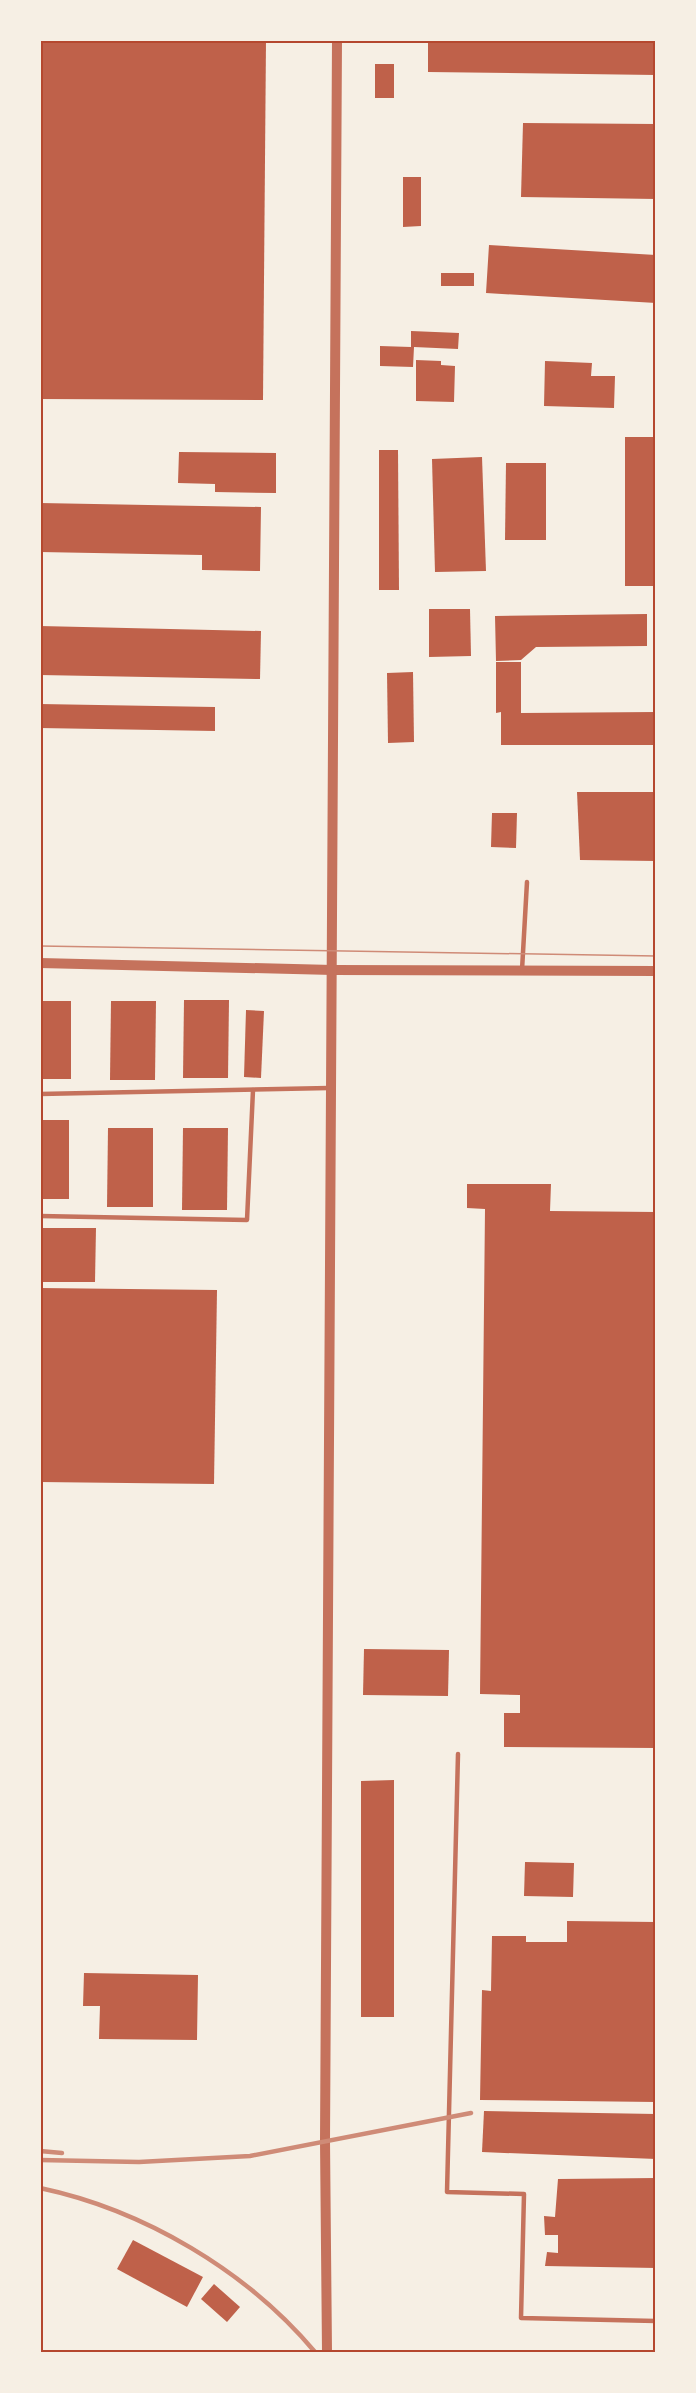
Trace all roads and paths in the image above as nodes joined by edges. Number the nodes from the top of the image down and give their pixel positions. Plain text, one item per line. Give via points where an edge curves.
1 (337, 40) edge
2 (527, 882) dead end
3 (40, 963) edge
4 (333, 970) junction
5 (522, 970) junction
6 (656, 970) edge
7 (332, 1088) junction
8 (253, 1090) junction
9 (40, 1094) edge
10 (40, 1216) edge
11 (458, 1754) dead end
12 (656, 2321) edge
13 (327, 2352) edge

1 - 4 street
2 - 5 lane
3 - 4 street
4 - 5 street
4 - 7 street
5 - 6 street
7 - 8 lane
7 - 13 street
8 - 9 lane
8 - 10 lane via 246,1220
11 - 12 lane via 447,2192 524,2194 521,2318

